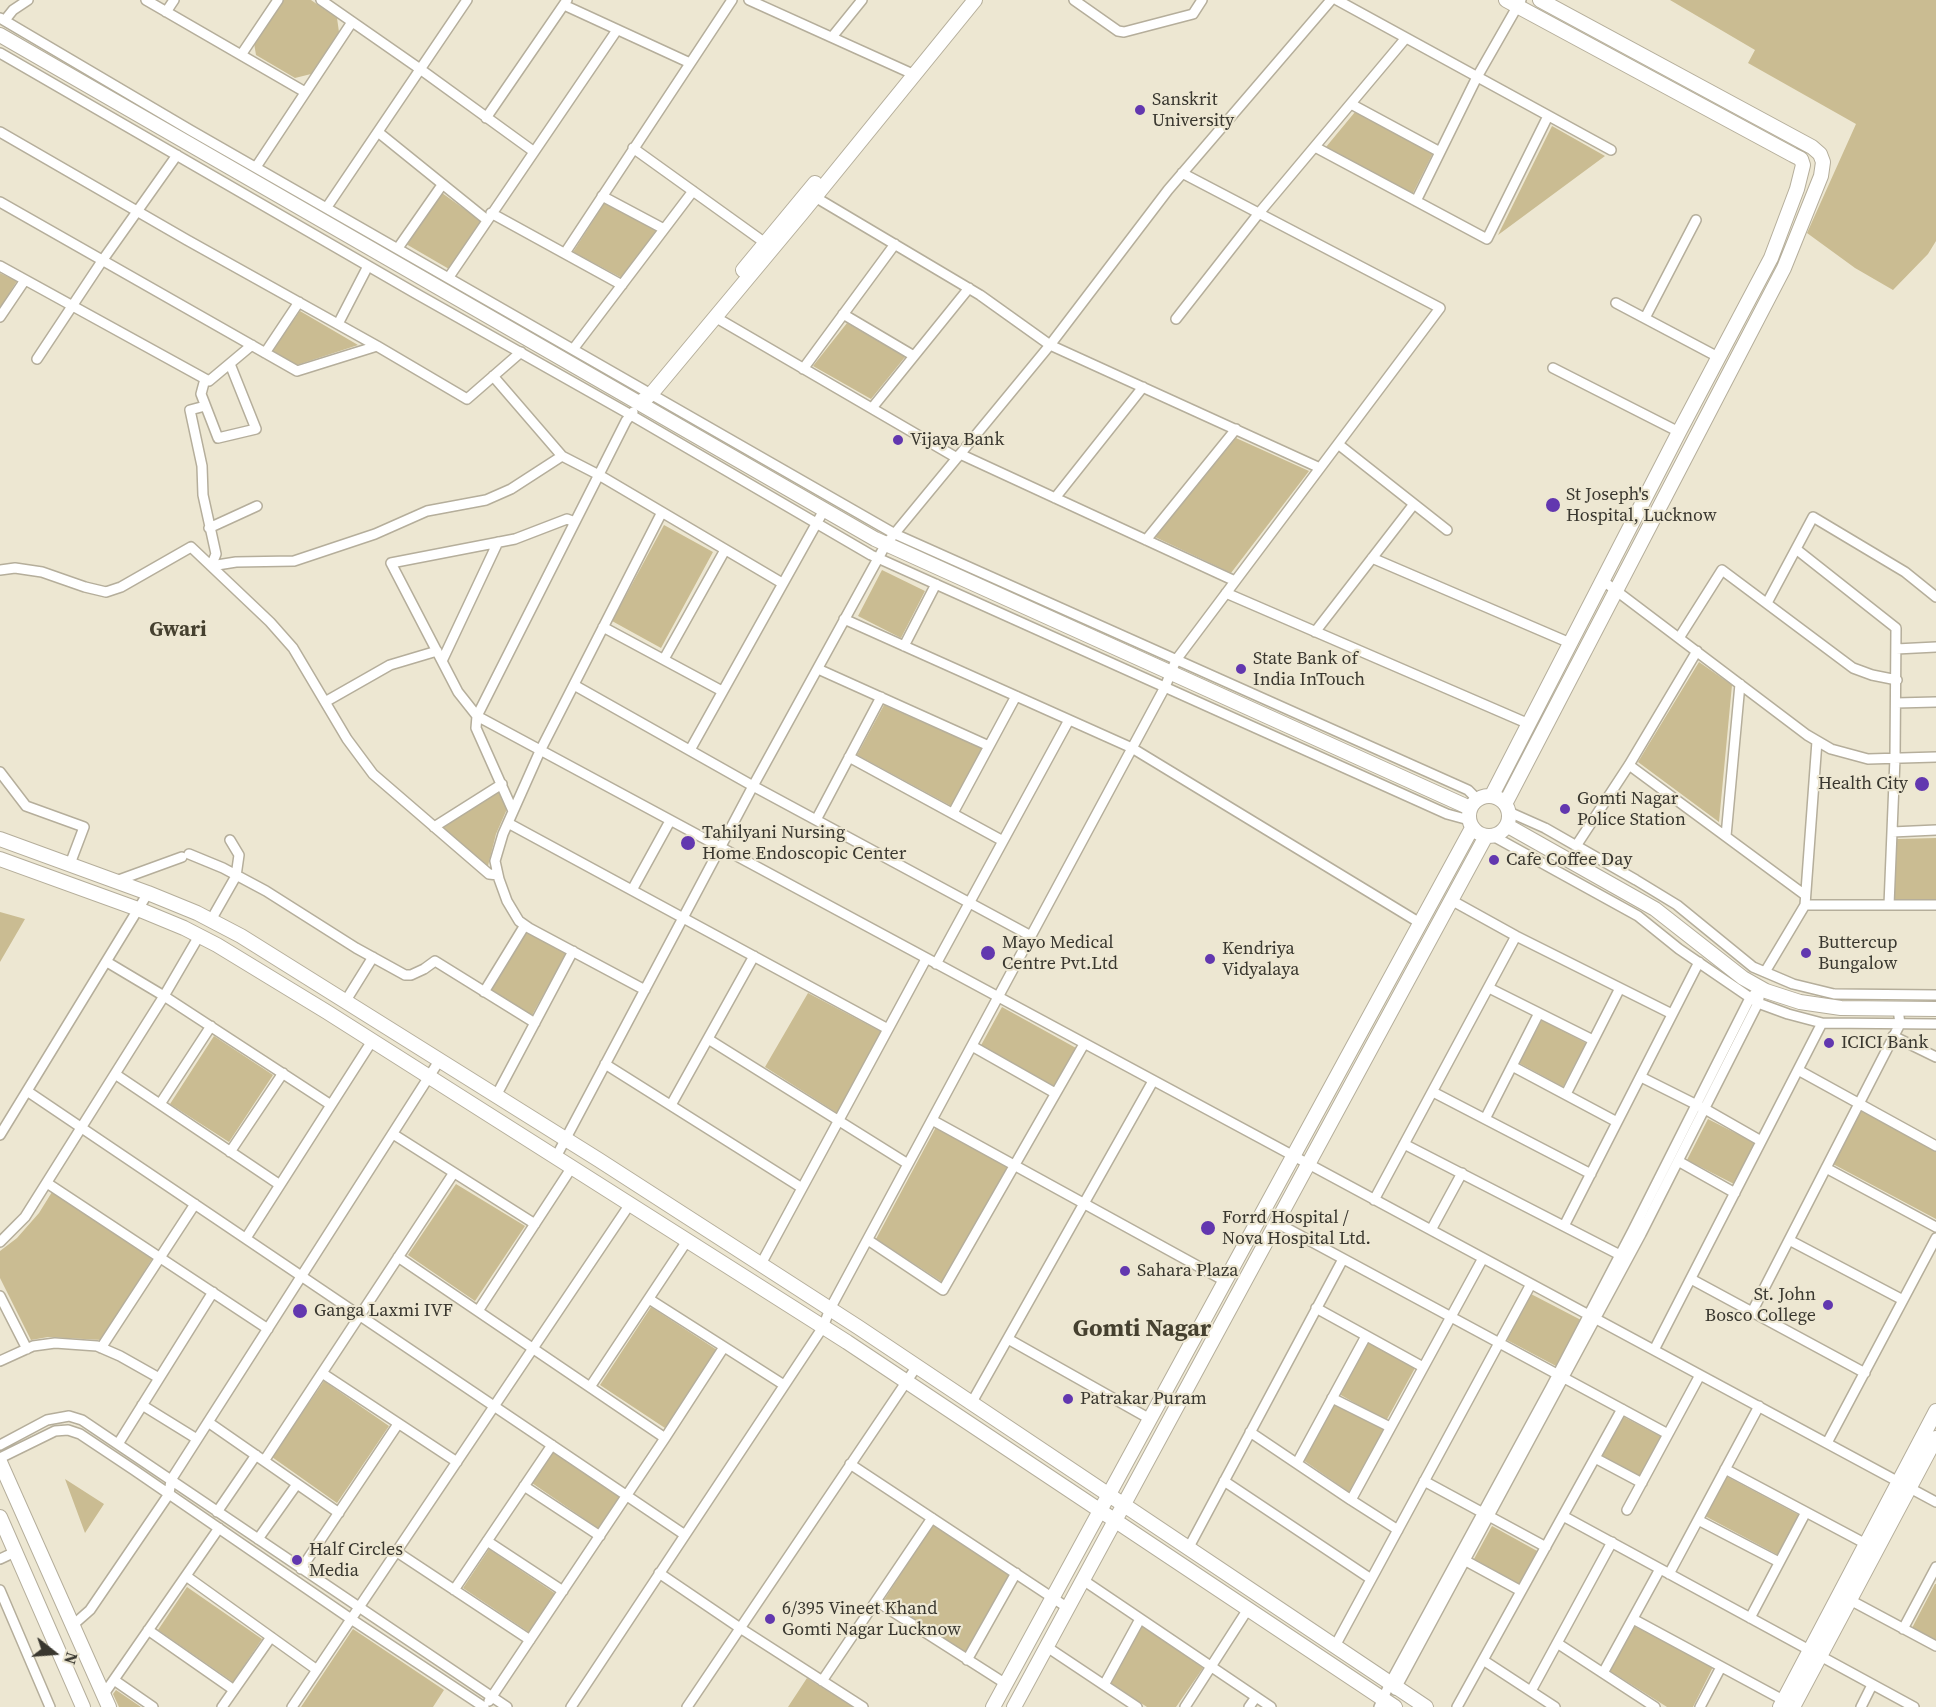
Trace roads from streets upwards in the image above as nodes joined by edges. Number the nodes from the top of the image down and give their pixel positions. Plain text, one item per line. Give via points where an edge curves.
1 (28, 0) edge
2 (146, 0) edge
3 (174, 0) edge
4 (278, 0) edge
5 (321, 0) edge
6 (732, 0) edge
7 (749, 0) edge
8 (862, 0) edge
9 (965, 0) edge
10 (975, 0) edge
11 (1074, 0) edge
12 (1202, 0) edge
13 (1331, 0) edge
14 (1337, 0) edge
15 (1540, 0) edge
16 (463, 2) edge
17 (566, 2) edge
18 (1515, 2) edge
19 (166, 12) junction
20 (2, 19) edge
21 (352, 22) junction
22 (617, 30) junction
23 (0, 35) edge
24 (832, 37) junction
25 (1405, 39) junction
26 (0, 53) edge
27 (241, 55) junction
28 (690, 63) junction
29 (420, 69) junction
30 (911, 73) junction
31 (1477, 77) junction
32 (306, 92) junction
33 (1351, 104) junction
34 (1548, 116) junction
35 (486, 118) junction
36 (0, 132) edge
37 (378, 132) junction
38 (1315, 147) junction
39 (633, 148) junction
40 (1611, 150) dead end
41 (533, 152) junction
42 (1440, 152) junction
43 (177, 155) junction
44 (256, 167) junction
45 (1182, 173) junction
46 (442, 185) junction
47 (693, 190) junction
48 (602, 196) junction
49 (815, 197) junction
50 (1416, 201) junction
51 (0, 202) edge
52 (327, 207) junction
53 (137, 212) junction
54 (1259, 213) junction
55 (489, 217) junction
56 (1696, 220) dead end
57 (664, 229) junction
58 (895, 244) junction
59 (769, 245) junction
60 (398, 248) junction
61 (565, 254) junction
62 (102, 261) junction
63 (0, 266) edge
64 (368, 266) junction
65 (449, 277) junction
66 (25, 280) junction
67 (622, 285) junction
68 (969, 288) junction
69 (299, 302) junction
70 (1616, 303) dead end
71 (73, 306) junction
72 (843, 314) junction
73 (0, 317) edge
74 (715, 317) junction
75 (1645, 318) junction
76 (1176, 319) dead end
77 (338, 324) junction
78 (252, 345) junction
79 (1050, 345) junction
80 (377, 346) junction
81 (574, 348) junction
82 (520, 352) junction
83 (265, 353) junction
84 (914, 356) junction
85 (1718, 357) junction
86 (37, 359) dead end
87 (230, 364) junction
88 (1553, 368) dead end
89 (803, 369) junction
90 (493, 376) junction
91 (205, 380) junction
92 (1143, 387) junction
93 (648, 391) junction
94 (640, 403) junction
95 (205, 406) junction
96 (872, 408) junction
97 (631, 415) junction
98 (1236, 429) junction
99 (1679, 432) junction
100 (1338, 444) junction
101 (562, 456) junction
102 (958, 456) junction
103 (1320, 468) junction
104 (599, 475) junction
105 (1055, 498) junction
106 (1414, 504) junction
107 (257, 506) dead end
108 (824, 510) junction
109 (662, 512) junction
110 (575, 522) junction
111 (816, 523) junction
112 (209, 528) junction
113 (1447, 530) dead end
114 (890, 539) junction
115 (1146, 540) junction
116 (498, 542) junction
117 (725, 549) junction
118 (1796, 549) junction
119 (878, 558) junction
120 (1372, 558) junction
121 (211, 566) junction
122 (0, 570) edge
123 (1602, 580) junction
124 (1235, 581) junction
125 (782, 583) junction
126 (936, 584) junction
127 (1616, 590) junction
128 (1226, 593) junction
129 (1936, 597) edge
130 (1767, 603) junction
131 (844, 619) junction
132 (603, 627) junction
133 (1315, 632) junction
134 (1679, 638) junction
135 (1570, 643) junction
136 (904, 646) junction
137 (1936, 646) edge
138 (1896, 649) junction
139 (437, 651) junction
140 (1697, 651) junction
141 (663, 659) junction
142 (1176, 660) junction
143 (442, 661) junction
144 (818, 669) junction
145 (1170, 673) junction
146 (1897, 680) junction
147 (1740, 684) junction
148 (574, 685) junction
149 (1165, 687) junction
150 (722, 691) junction
151 (1016, 696) junction
152 (881, 697) junction
153 (325, 702) junction
154 (1936, 702) edge
155 (1896, 703) junction
156 (477, 717) junction
157 (1069, 720) junction
158 (1529, 724) junction
159 (1817, 741) junction
160 (989, 746) junction
161 (1132, 748) junction
162 (690, 750) junction
163 (540, 751) junction
164 (849, 757) junction
165 (1936, 757) edge
166 (1895, 758) junction
167 (1629, 765) junction
168 (0, 772) edge
169 (502, 784) junction
170 (753, 786) junction
171 (1492, 795) junction
172 (513, 811) junction
173 (953, 813) junction
174 (1472, 814) junction
175 (1507, 814) junction
176 (816, 820) junction
177 (670, 821) junction
178 (508, 823) junction
179 (434, 827) junction
180 (1936, 830) edge
181 (1892, 832) junction
182 (1489, 836) junction
183 (1726, 836) junction
184 (0, 839) edge
185 (230, 840) dead end
186 (1003, 841) junction
187 (1576, 846) junction
188 (720, 848) junction
189 (0, 859) edge
190 (70, 864) junction
191 (498, 875) junction
192 (236, 876) junction
193 (116, 881) junction
194 (632, 890) junction
195 (148, 893) junction
196 (1451, 900) junction
197 (1805, 900) junction
198 (969, 903) junction
199 (1889, 905) junction
200 (1936, 905) edge
201 (138, 909) junction
202 (683, 918) junction
203 (211, 920) junction
204 (1420, 923) junction
205 (525, 926) junction
206 (199, 936) junction
207 (1031, 936) junction
208 (1516, 936) junction
209 (573, 951) junction
210 (754, 956) junction
211 (373, 957) junction
212 (926, 958) junction
213 (107, 962) junction
214 (1699, 962) junction
215 (936, 964) junction
216 (1766, 972) junction
217 (1777, 977) junction
218 (1489, 988) junction
219 (1620, 988) junction
220 (645, 990) junction
221 (1766, 990) junction
222 (484, 992) junction
223 (1936, 995) edge
224 (164, 996) junction
225 (998, 997) junction
226 (1754, 1001) junction
227 (345, 1002) junction
228 (1898, 1009) junction
229 (1936, 1009) edge
230 (1539, 1013) junction
231 (1672, 1014) junction
232 (535, 1023) junction
233 (1822, 1023) junction
234 (1900, 1024) junction
235 (1936, 1024) edge
236 (211, 1026) junction
237 (888, 1029) junction
238 (1893, 1036) junction
239 (708, 1039) junction
240 (1593, 1040) junction
241 (372, 1041) junction
242 (1084, 1044) junction
243 (972, 1046) junction
244 (1936, 1057) edge
245 (439, 1061) junction
246 (605, 1064) junction
247 (1512, 1066) junction
248 (1798, 1070) junction
249 (283, 1073) junction
250 (115, 1074) junction
251 (429, 1077) junction
252 (1641, 1077) junction
253 (1154, 1081) junction
254 (27, 1091) junction
255 (1432, 1092) junction
256 (1055, 1093) junction
257 (1566, 1094) junction
258 (496, 1096) junction
259 (160, 1104) junction
260 (331, 1104) junction
261 (1859, 1104) junction
262 (671, 1105) junction
263 (1701, 1107) junction
264 (1485, 1119) junction
265 (838, 1120) junction
266 (932, 1120) junction
267 (1617, 1122) junction
268 (81, 1128) junction
269 (393, 1134) junction
270 (0, 1135) edge
271 (565, 1139) junction
272 (1761, 1142) junction
273 (1404, 1144) junction
274 (1936, 1146) edge
275 (230, 1152) junction
276 (1293, 1156) junction
277 (556, 1157) junction
278 (1678, 1161) junction
279 (908, 1164) junction
280 (1308, 1164) junction
281 (1015, 1165) junction
282 (572, 1167) junction
283 (1826, 1168) junction
284 (1462, 1173) junction
285 (453, 1174) junction
286 (1591, 1174) junction
287 (47, 1183) junction
288 (280, 1185) junction
289 (802, 1188) junction
290 (1735, 1193) junction
291 (1374, 1200) junction
292 (1084, 1203) junction
293 (195, 1204) junction
294 (630, 1204) junction
295 (1276, 1223) junction
296 (534, 1224) junction
297 (1564, 1226) junction
298 (1936, 1227) edge
299 (1431, 1230) junction
300 (246, 1238) junction
301 (1936, 1238) edge
302 (868, 1240) junction
303 (1789, 1240) junction
304 (687, 1241) junction
305 (0, 1242) edge
306 (1620, 1255) junction
307 (160, 1257) junction
308 (398, 1257) junction
309 (1483, 1258) junction
310 (1343, 1259) junction
311 (761, 1264) junction
312 (301, 1276) junction
313 (1691, 1279) junction
314 (1226, 1281) junction
315 (1531, 1284) junction
316 (213, 1292) junction
317 (0, 1296) edge
318 (649, 1299) junction
319 (1903, 1300) junction
320 (1316, 1308) junction
321 (830, 1309) junction
322 (478, 1311) junction
323 (1752, 1312) junction
324 (360, 1315) junction
325 (1450, 1317) junction
326 (1592, 1317) junction
327 (823, 1327) junction
328 (268, 1329) junction
329 (1366, 1336) junction
330 (1008, 1339) junction
331 (1498, 1343) junction
332 (724, 1347) junction
333 (102, 1348) junction
334 (27, 1349) junction
335 (533, 1349) junction
336 (1654, 1350) junction
337 (0, 1361) edge
338 (917, 1366) junction
339 (1423, 1367) junction
340 (322, 1373) junction
341 (1865, 1373) junction
342 (1700, 1375) junction
343 (1560, 1377) junction
344 (159, 1378) junction
345 (906, 1382) junction
346 (784, 1385) junction
347 (590, 1387) junction
348 (1332, 1398) junction
349 (972, 1402) junction
350 (142, 1405) junction
351 (495, 1406) junction
352 (1759, 1406) junction
353 (1622, 1409) junction
354 (1936, 1411) edge
355 (1150, 1419) junction
356 (208, 1422) junction
357 (398, 1424) junction
358 (1390, 1427) junction
359 (1250, 1432) junction
360 (1668, 1434) junction
361 (665, 1438) junction
362 (1936, 1438) edge
363 (197, 1439) junction
364 (1827, 1443) junction
365 (118, 1444) junction
366 (552, 1444) junction
367 (0, 1445) edge
368 (260, 1458) junction
369 (1595, 1458) junction
370 (0, 1460) edge
371 (457, 1462) junction
372 (1297, 1463) junction
373 (850, 1464) junction
374 (1725, 1469) junction
375 (171, 1480) junction
376 (1224, 1481) junction
377 (1424, 1481) junction
378 (1641, 1483) junction
379 (297, 1484) junction
380 (1904, 1484) junction
381 (524, 1485) junction
382 (169, 1494) junction
383 (1110, 1494) junction
384 (627, 1496) junction
385 (1350, 1500) junction
386 (1936, 1502) edge
387 (1125, 1504) junction
388 (1627, 1510) dead end
389 (1100, 1511) junction
390 (217, 1512) junction
391 (1806, 1512) junction
392 (339, 1513) junction
393 (1486, 1515) junction
394 (1563, 1516) junction
395 (0, 1517) edge
396 (932, 1518) junction
397 (1698, 1520) junction
398 (1115, 1521) junction
399 (219, 1528) junction
400 (1398, 1530) junction
401 (685, 1535) junction
402 (600, 1536) junction
403 (258, 1539) junction
404 (487, 1541) junction
405 (1612, 1542) junction
406 (1866, 1544) junction
407 (1189, 1547) junction
408 (1546, 1547) junction
409 (15, 1552) junction
410 (397, 1552) junction
411 (0, 1559) edge
412 (1466, 1561) junction
413 (1779, 1562) junction
414 (301, 1569) junction
415 (1665, 1571) junction
416 (659, 1573) junction
417 (1016, 1573) junction
418 (1935, 1573) edge
419 (186, 1576) junction
420 (1371, 1579) junction
421 (1083, 1580) junction
422 (0, 1590) edge
423 (454, 1590) junction
424 (563, 1591) junction
425 (1521, 1591) junction
426 (1053, 1598) junction
427 (1850, 1600) junction
428 (876, 1601) junction
429 (359, 1608) junction
430 (1068, 1608) junction
431 (1248, 1609) junction
432 (1750, 1618) junction
433 (351, 1619) junction
434 (1140, 1619) junction
435 (1632, 1619) junction
436 (73, 1625) junction
437 (740, 1628) junction
438 (1903, 1629) junction
439 (148, 1630) junction
440 (270, 1637) junction
441 (530, 1640) junction
442 (1557, 1642) junction
443 (1335, 1646) junction
444 (1936, 1646) edge
445 (1047, 1647) junction
446 (1814, 1654) junction
447 (967, 1660) junction
448 (1483, 1660) junction
449 (1721, 1666) junction
450 (1211, 1667) junction
451 (317, 1670) junction
452 (1603, 1673) junction
453 (114, 1680) junction
454 (822, 1680) junction
455 (1006, 1684) junction
456 (1104, 1685) junction
457 (1394, 1685) junction
458 (1872, 1685) junction
459 (234, 1690) junction
460 (1531, 1691) junction
461 (492, 1697) junction
462 (1256, 1697) junction
463 (107, 1701) edge
464 (1386, 1704) edge
465 (1785, 1705) edge
466 (50, 1707) edge
467 (83, 1707) edge
468 (153, 1707) edge
469 (222, 1707) edge
470 (292, 1707) edge
471 (484, 1707) edge
472 (507, 1707) edge
473 (571, 1707) edge
474 (687, 1707) edge
475 (863, 1707) edge
476 (993, 1707) edge
477 (1014, 1707) edge
478 (1137, 1707) edge
479 (1185, 1707) edge
480 (1249, 1707) edge
481 (1270, 1707) edge
482 (1426, 1707) edge
483 (1457, 1707) edge
484 (1555, 1707) edge
485 (1655, 1707) edge
486 (1700, 1707) edge
487 (1861, 1707) edge
488 (1914, 1707) edge

1 - 20 street
2 - 19 street
3 - 19 street
4 - 27 street
5 - 21 street
6 - 28 street
7 - 24 street
8 - 24 street
9 - 30 street
10 - 30 street
11 - 12 street via 1124,32 1193,14
13 - 45 street
14 - 25 street
15 - 127 street via 1812,147 1823,162 1784,268
16 - 29 street
17 - 22 street
17 - 35 street
18 - 31 street
18 - 85 street via 1801,159 1802,173 1771,258
19 - 27 street
20 - 44 street
21 - 29 street
21 - 32 street
22 - 28 street
22 - 41 street
23 - 94 street
24 - 30 street
25 - 31 street
25 - 33 street
26 - 43 street
27 - 32 street
28 - 39 street
29 - 35 street
29 - 37 street
30 - 49 street
30 - 59 street
31 - 34 street
31 - 42 street
32 - 44 street
33 - 38 street
33 - 42 street
34 - 40 street
34 - 50 street via 1487,239
35 - 41 street
36 - 53 street
37 - 46 street
37 - 52 street
38 - 50 street
38 - 54 street
39 - 47 street
39 - 48 street
41 - 55 street
42 - 50 street
43 - 53 street
43 - 64 street
44 - 52 street
45 - 54 street
45 - 79 street
46 - 55 street
46 - 60 street
47 - 57 street
47 - 59 street
48 - 57 street
48 - 61 street
49 - 58 street
49 - 59 street
51 - 62 street
52 - 60 street
53 - 62 street
53 - 69 street
54 - 76 street
54 - 100 street via 1440,308
55 - 61 street
55 - 65 street
56 - 75 street
57 - 67 street
58 - 68 street
58 - 72 street
59 - 74 street
59 - 93 street
60 - 65 street
61 - 67 street
62 - 71 street
62 - 78 street
63 - 66 street
64 - 77 street
64 - 82 street
65 - 81 street
66 - 71 street
66 - 73 street
67 - 81 street
68 - 79 street
68 - 84 street
69 - 77 street
69 - 83 street
70 - 75 street
71 - 86 street
71 - 91 street
72 - 84 street
72 - 89 street
74 - 89 street
74 - 93 street
75 - 85 street
77 - 80 street
78 - 83 street
78 - 87 street
79 - 92 street
79 - 102 street
80 - 83 street via 297,371
80 - 90 street via 467,399
81 - 93 street
82 - 90 street
82 - 97 street
84 - 96 street
85 - 99 street
87 - 91 street
87 - 95 street via 256,429 218,438
88 - 99 street
89 - 96 street
90 - 101 street
91 - 95 street via 201,394
92 - 98 street
92 - 105 street
93 - 94 street
93 - 114 street
94 - 97 street
94 - 108 street
95 - 112 street via 190,410
96 - 102 street
97 - 104 street
97 - 111 street
98 - 103 street
98 - 115 street
99 - 123 street
100 - 103 street
100 - 106 street
101 - 104 street
101 - 121 street via 511,489 486,500 427,511 375,534 294,561
102 - 105 street
102 - 114 street
103 - 124 street
104 - 109 street
104 - 110 street
105 - 115 street
106 - 113 street
106 - 120 street
107 - 112 street
108 - 111 street
108 - 114 street
109 - 117 street
109 - 132 street
110 - 116 street via 567,519
110 - 156 street
111 - 119 street
111 - 125 street
112 - 121 street via 216,554
114 - 119 street
114 - 142 street
114 - 145 street
115 - 124 street
116 - 139 street via 392,562
116 - 143 street
117 - 125 street
117 - 141 street
118 - 129 street via 1813,517 1905,572
118 - 130 street
118 - 138 street via 1896,628
119 - 126 street
119 - 131 street
120 - 133 street
120 - 135 street
121 - 122 street via 191,548 106,592 42,572
121 - 153 street via 293,648
123 - 127 street
123 - 135 street
124 - 128 street
125 - 150 street
126 - 136 street
126 - 149 street
127 - 134 street
127 - 175 street
128 - 133 street
128 - 142 street
130 - 134 street via 1722,570
130 - 146 street via 1853,668
131 - 136 street
131 - 144 street
132 - 141 street
132 - 148 street
133 - 158 street
134 - 140 street
135 - 158 street
136 - 151 street
137 - 138 street
138 - 146 street
139 - 143 street
139 - 153 street via 390,665
140 - 147 street
140 - 167 street
141 - 150 street
142 - 145 street
142 - 174 street via 1468,790
143 - 156 street
144 - 152 street
144 - 170 street
145 - 149 street
145 - 174 street via 1328,742
146 - 155 street
147 - 159 street
147 - 183 street
148 - 162 street
148 - 163 street
149 - 161 street
149 - 174 street via 1447,814
150 - 162 street
151 - 157 street
151 - 160 street
152 - 160 street
152 - 164 street
153 - 179 street via 373,774
154 - 155 street
155 - 166 street
156 - 163 street
156 - 169 street via 476,728
157 - 161 street
157 - 186 street
158 - 171 street
159 - 166 street via 1868,759
159 - 197 street
160 - 173 street
161 - 204 street
161 - 207 street
162 - 170 street
163 - 172 street
163 - 177 street
164 - 173 street
164 - 176 street
165 - 166 street
166 - 181 street
167 - 183 street
167 - 187 street
168 - 190 street via 26,806 84,827
169 - 172 street
169 - 179 street
170 - 176 street
170 - 188 street
171 - 174 street via 1485,796
171 - 175 street via 1500,799
172 - 178 street
173 - 186 street
174 - 182 street via 1477,833
174 - 204 street
175 - 182 street via 1500,833
175 - 187 street via 1545,828
175 - 221 street via 1655,909 1743,978
176 - 198 street
177 - 188 street
177 - 194 street
178 - 191 street via 495,861
178 - 194 street
179 - 191 street via 489,874
180 - 181 street
181 - 199 street
182 - 196 street
182 - 214 street via 1638,916
183 - 197 street
184 - 190 street
185 - 192 street via 239,855
186 - 198 street
187 - 216 street via 1677,905 1734,953
188 - 202 street
188 - 212 street
189 - 201 street
190 - 193 street
191 - 205 street via 507,901
192 - 193 street via 186,856
192 - 203 street
192 - 211 street
193 - 195 street
194 - 202 street
195 - 201 street
195 - 203 street
196 - 208 street
196 - 280 street
197 - 199 street
197 - 216 street
198 - 207 street
198 - 215 street
199 - 200 street
201 - 206 street
201 - 213 street
202 - 210 street
202 - 220 street
203 - 227 street
204 - 276 street
205 - 209 street
205 - 222 street
206 - 224 street
206 - 241 street
207 - 225 street
208 - 218 street
208 - 219 street
209 - 220 street
209 - 232 street
210 - 237 street
210 - 239 street
211 - 222 street via 405,975 435,961
211 - 227 street
212 - 215 street
212 - 237 street
213 - 224 street
213 - 254 street
214 - 226 street
214 - 231 street
215 - 225 street
216 - 217 street
217 - 221 street
217 - 223 street via 1834,994
218 - 230 street
218 - 255 street
219 - 231 street
219 - 240 street
220 - 246 street
221 - 226 street
221 - 228 street via 1800,1002 1841,1008
222 - 232 street
224 - 236 street
224 - 250 street
225 - 242 street
225 - 243 street
226 - 233 street
226 - 263 street
227 - 245 street
228 - 229 street
228 - 234 street
230 - 240 street
230 - 247 street
231 - 252 street
232 - 258 street
233 - 234 street
233 - 248 street
234 - 235 street
234 - 238 street
236 - 249 street
236 - 259 street
237 - 265 street
238 - 244 street
238 - 261 street
239 - 262 street
239 - 265 street
240 - 257 street
241 - 251 street
241 - 260 street
242 - 253 street
242 - 256 street
243 - 256 street
243 - 266 street
245 - 251 street
245 - 258 street
246 - 262 street
246 - 271 street
247 - 257 street
247 - 264 street
248 - 261 street
248 - 272 street
249 - 260 street
249 - 275 street
250 - 259 street
250 - 268 street
251 - 269 street
251 - 277 street
252 - 263 street
252 - 267 street
253 - 276 street
253 - 292 street
254 - 268 street
254 - 270 street
255 - 264 street
255 - 273 street
256 - 281 street
257 - 267 street
258 - 271 street
259 - 275 street
260 - 288 street
261 - 274 street
261 - 283 street
262 - 289 street
263 - 272 street
263 - 278 street
263 - 306 street
264 - 286 street
265 - 279 street
265 - 289 street
266 - 279 street
266 - 281 street
267 - 286 street
268 - 287 street
268 - 293 street
269 - 285 street
269 - 312 street
271 - 277 street
271 - 311 street
272 - 290 street
273 - 284 street
273 - 291 street
275 - 288 street
276 - 280 street
276 - 314 street
277 - 282 street
278 - 290 street
278 - 326 street
279 - 302 street
280 - 291 street
280 - 295 street
281 - 292 street
281 - 302 street via 943,1290
282 - 294 street
282 - 296 street
283 - 298 street
283 - 303 street
284 - 297 street
284 - 299 street
285 - 296 street
285 - 308 street
286 - 297 street
287 - 305 street via 25,1217
287 - 307 street
288 - 300 street
289 - 311 street
290 - 313 street
291 - 299 street
292 - 314 street
292 - 330 street
293 - 300 street
293 - 307 street
294 - 304 street
294 - 335 street
295 - 310 street
295 - 387 street
296 - 322 street
297 - 306 street
299 - 309 street
300 - 312 street
301 - 319 street
302 - 321 street
303 - 319 street
303 - 323 street
304 - 318 street
304 - 327 street
306 - 326 street
307 - 316 street
307 - 333 street
308 - 322 street
308 - 324 street
309 - 315 street
309 - 325 street
310 - 320 street
310 - 325 street
311 - 321 street
312 - 324 street
312 - 328 street
313 - 323 street
313 - 336 street
314 - 355 street
315 - 326 street
315 - 331 street
316 - 328 street
316 - 344 street
317 - 334 street
318 - 332 street
318 - 347 street
319 - 341 street
320 - 329 street
320 - 359 street
321 - 327 street
321 - 338 street
322 - 335 street
323 - 341 street
324 - 340 street
324 - 351 street
325 - 331 street
325 - 339 street
326 - 336 street
326 - 343 street
327 - 345 street
327 - 346 street
328 - 356 street
329 - 339 street
329 - 348 street
330 - 349 street
330 - 355 street
331 - 343 street
331 - 377 street
332 - 346 street
332 - 361 street
333 - 334 street via 55,1343
333 - 344 street
334 - 337 street
335 - 347 street
335 - 351 street
336 - 342 street
338 - 345 street
338 - 349 street
339 - 358 street
340 - 357 street
340 - 368 street
341 - 364 street
342 - 352 street
342 - 360 street
343 - 353 street
343 - 393 street
344 - 350 street
345 - 373 street
345 - 389 street
346 - 401 street
347 - 361 street
348 - 358 street
348 - 372 street
349 - 383 street
350 - 363 street
350 - 365 street
351 - 366 street
351 - 371 street
352 - 364 street
352 - 374 street
353 - 360 street
353 - 369 street
354 - 380 street
355 - 383 street
356 - 363 street
356 - 368 street
357 - 371 street
357 - 392 street
358 - 385 street
359 - 372 street
359 - 376 street
360 - 378 street
361 - 384 street
362 - 380 street
363 - 375 street
364 - 380 street
365 - 367 street via 69,1416 47,1420
365 - 375 street
366 - 381 street
366 - 384 street
368 - 379 street
368 - 390 street
369 - 378 street
369 - 394 street
370 - 382 street via 55,1431 68,1430 98,1444
370 - 436 street
371 - 410 street
372 - 385 street
373 - 396 street
373 - 437 street
374 - 391 street
374 - 397 street
375 - 382 street
375 - 390 street
376 - 407 street
376 - 420 street
377 - 393 street
377 - 400 street
378 - 388 street
379 - 392 street
379 - 403 street
380 - 386 street
380 - 406 street
380 - 427 street
381 - 402 street
381 - 404 street
382 - 399 street
382 - 436 street via 90,1610
383 - 387 street
383 - 389 street
384 - 401 street
384 - 402 street
385 - 400 street
387 - 398 street
387 - 407 street
389 - 398 street
389 - 426 street
390 - 403 street
391 - 406 street
391 - 413 street
392 - 414 street
393 - 408 street
393 - 412 street
393 - 457 street
394 - 405 street
394 - 408 street
395 - 409 street
396 - 417 street
396 - 428 street
397 - 413 street
397 - 415 street
398 - 421 street
398 - 431 street
399 - 419 street
399 - 433 street
400 - 420 street
401 - 416 street
402 - 424 street
403 - 414 street
404 - 423 street
404 - 424 street
405 - 415 street
405 - 442 street
406 - 446 street
407 - 443 street
408 - 425 street
409 - 411 street
409 - 467 street
410 - 423 street
410 - 429 street
412 - 425 street
412 - 457 street
413 - 432 street
414 - 429 street
415 - 432 street
415 - 435 street
416 - 437 street
416 - 473 street
417 - 426 street
417 - 447 street
418 - 438 street
419 - 439 street
419 - 440 street
420 - 443 street
421 - 430 street
421 - 434 street
422 - 466 street
423 - 441 street
424 - 441 street
425 - 448 street
426 - 430 street
426 - 455 street
427 - 438 street
427 - 446 street
428 - 447 street
428 - 454 street
429 - 433 street
429 - 461 street
430 - 445 street
431 - 450 street
431 - 464 street
432 - 446 street
433 - 451 street
433 - 471 street
434 - 450 street
434 - 456 street
435 - 449 street
435 - 452 street
436 - 463 street
437 - 454 street
437 - 474 street
438 - 444 street
439 - 453 street
439 - 459 street
440 - 451 street
440 - 459 street
441 - 461 street
442 - 452 street
442 - 460 street
443 - 457 street
445 - 456 street
445 - 477 street
446 - 458 street
446 - 465 street
447 - 455 street
448 - 460 street
448 - 483 street
449 - 465 street
449 - 486 street
450 - 462 street
450 - 479 street
451 - 470 street
452 - 485 street
453 - 463 street
453 - 468 street
454 - 475 street
455 - 476 street
456 - 478 street
457 - 464 street
457 - 482 street
458 - 487 street
458 - 488 street
459 - 469 street
460 - 484 street
461 - 471 street
461 - 472 street
462 - 480 street
462 - 481 street

